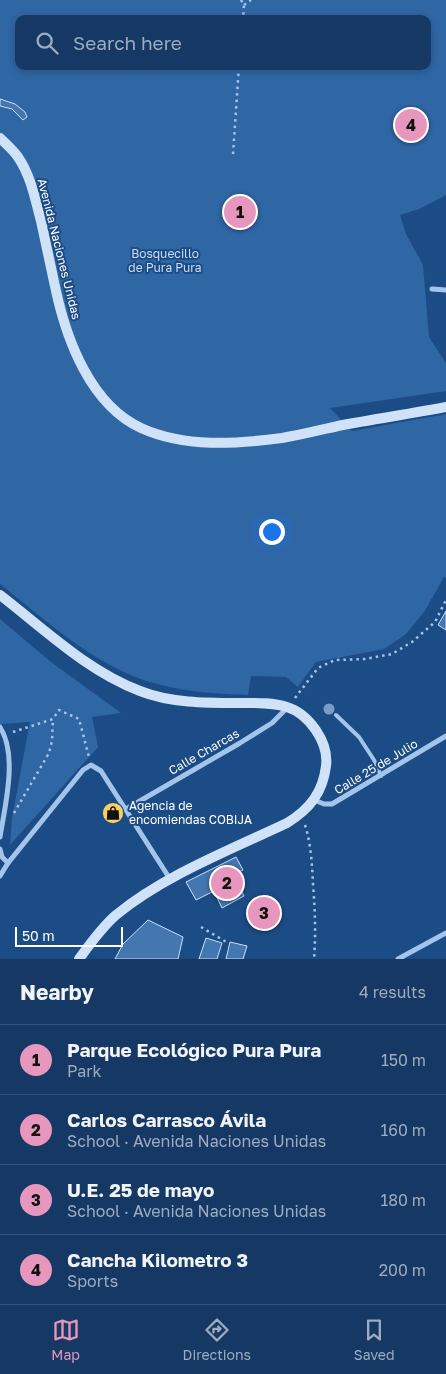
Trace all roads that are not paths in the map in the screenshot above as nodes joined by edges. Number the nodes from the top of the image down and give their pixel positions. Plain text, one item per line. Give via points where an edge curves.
1 (0, 138) edge
2 (432, 289) dead end
3 (446, 290) edge
4 (446, 408) edge
5 (0, 594) edge
6 (288, 707) junction
7 (336, 715) dead end
8 (0, 727) edge
9 (446, 736) edge
10 (381, 776) junction
11 (314, 800) junction
12 (126, 809) junction
13 (0, 837) edge
14 (0, 849) edge
15 (8, 863) junction
16 (0, 876) edge
17 (170, 879) junction
18 (446, 933) edge
19 (79, 959) edge
20 (398, 959) edge

1 - 4 street, Avenida Naciones Unidas via 18,156 33,190 60,308 72,345 105,400 140,428 196,441 229,443 284,438
2 - 3 street
5 - 6 street via 76,655 103,673 143,692 172,699
6 - 11 street via 312,725 323,742 327,758 324,780
6 - 12 street, Calle Charcas via 272,723
7 - 10 lane via 359,737
8 - 13 street via 8,750 8,778
9 - 10 street, Calle 25 de Julio
10 - 11 street, Calle 25 de Julio via 332,804
11 - 17 street via 302,814
12 - 15 street via 101,771 91,765 83,770
12 - 17 street
14 - 15 street
15 - 16 street
17 - 19 street via 115,916
18 - 20 street

